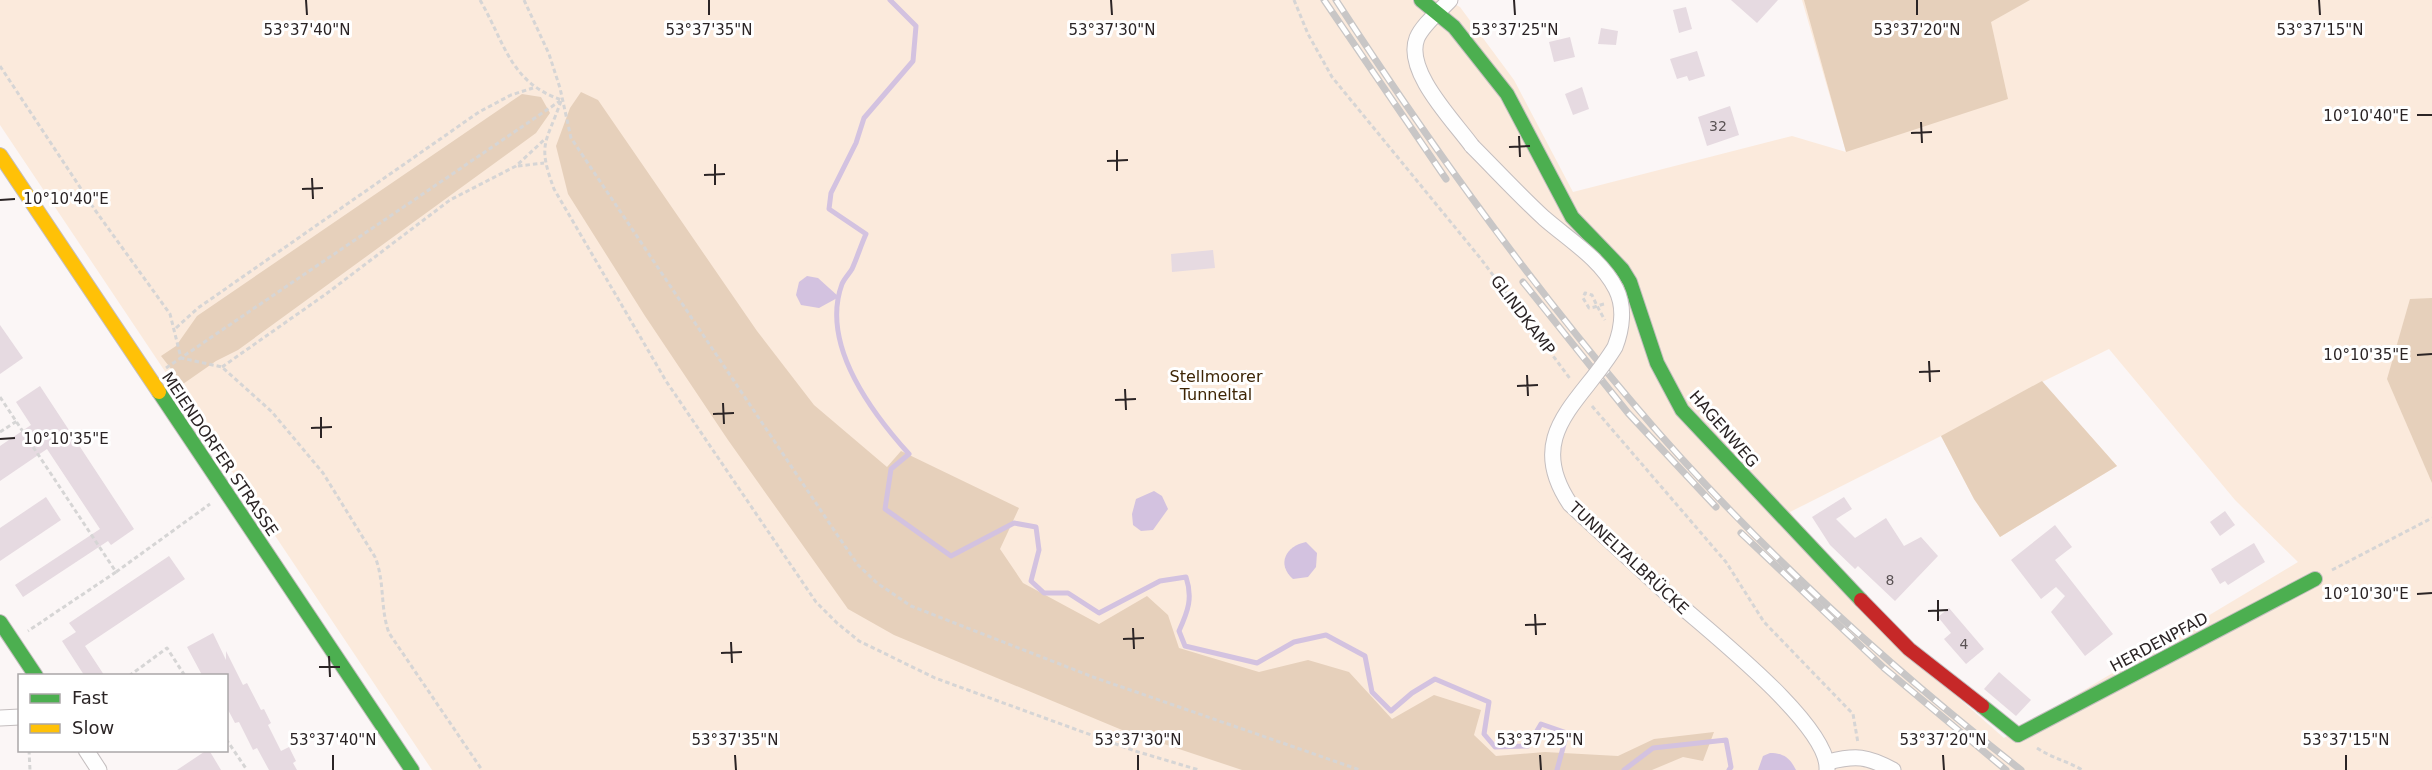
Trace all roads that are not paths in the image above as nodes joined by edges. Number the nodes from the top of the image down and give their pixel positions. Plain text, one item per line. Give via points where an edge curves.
1 (1421, 0) edge
2 (1450, 0) edge
3 (1438, 13) junction
4 (0, 155) edge
5 (2315, 579) road end
6 (0, 622) edge
7 (35, 674) edge
8 (18, 717) edge
9 (0, 718) edge
10 (2018, 735) joint
11 (87, 752) edge
12 (1828, 766) edge
13 (99, 770) edge
14 (412, 770) edge
15 (1893, 770) edge

1 - 3 street, HAGENWEG
2 - 3 street, TUNNELTALBRÜCKE
3 - 10 street, HAGENWEG via 1466,41 1507,94 1572,218 1630,282 1657,363 1682,410 1909,649
3 - 12 street, TUNNELTALBRÜCKE, bridge via 1417,37 1415,62 1430,89 1472,146 1589,256 1617,290 1621,310 1616,347 1558,426 1552,452 1562,493 1792,707 1812,729
4 - 14 street, MEIENDORFER STRASSE
5 - 10 street, HERDENPFAD
6 - 7 street
8 - 9 street
11 - 13 street
12 - 15 street via 1857,756

